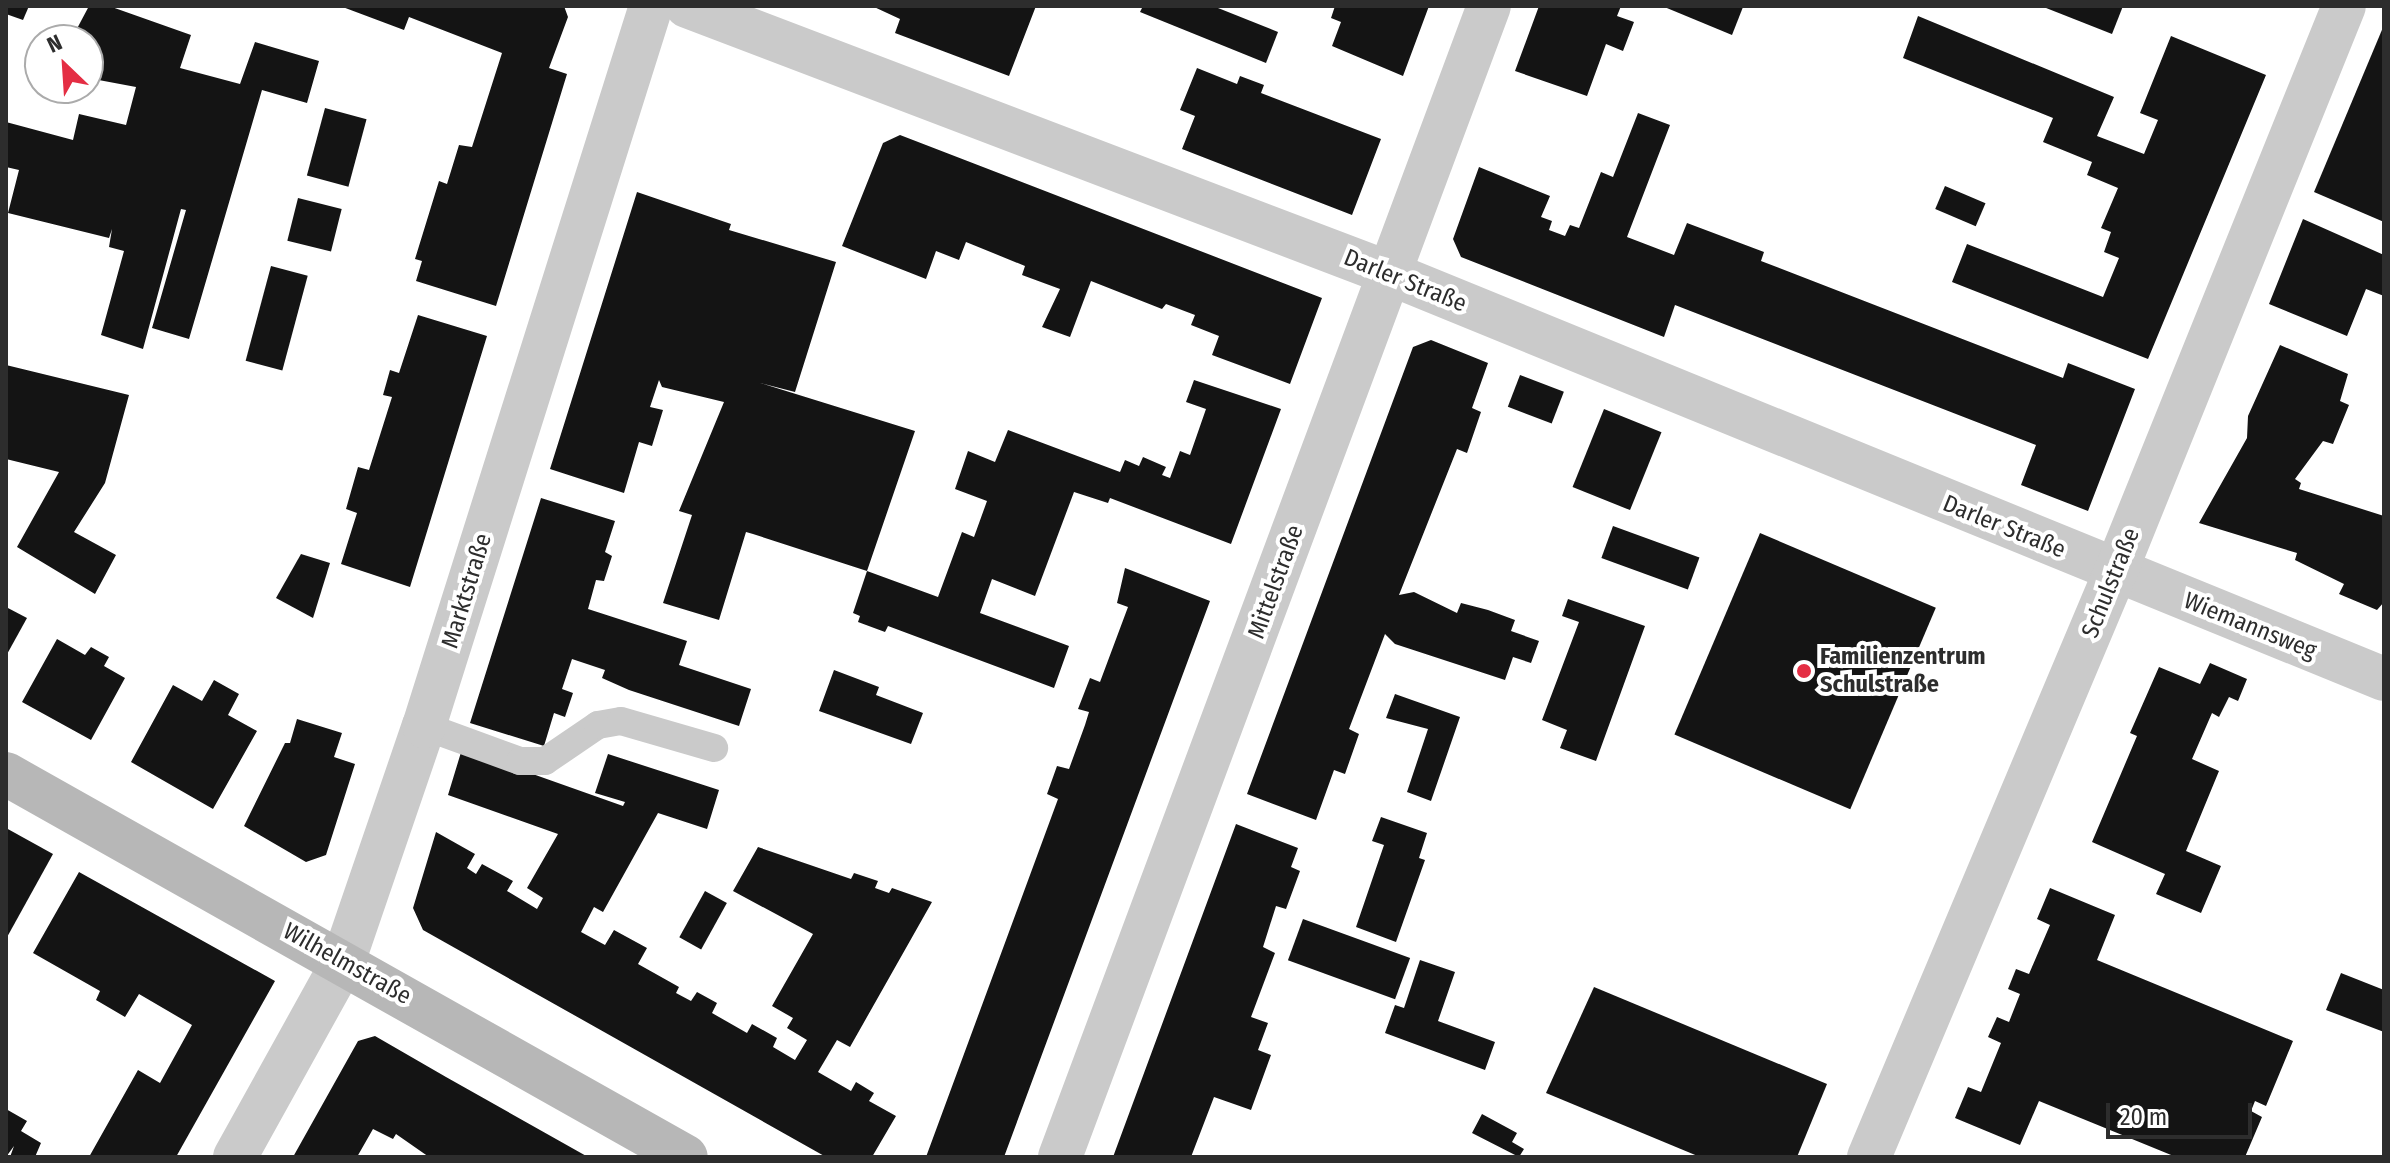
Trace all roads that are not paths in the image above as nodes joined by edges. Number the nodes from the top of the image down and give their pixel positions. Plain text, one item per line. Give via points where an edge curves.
1 (651, 6) edge
2 (687, 6) edge
3 (1489, 6) edge
4 (2344, 6) edge
5 (1391, 274) junction
6 (2115, 573) junction
7 (2384, 679) edge
8 (424, 726) junction
9 (714, 748) dead end
10 (6, 774) edge
11 (343, 962) junction
12 (235, 1157) edge
13 (686, 1157) edge
14 (1060, 1157) edge
15 (1869, 1157) edge

1 - 8 street, Marktstraße
2 - 5 street, Darler Straße
3 - 5 street, Mittelstraße
4 - 6 street, Schulstraße
5 - 6 street, Darler Straße
5 - 14 street, Mittelstraße
6 - 7 street, Wiemannsweg
6 - 15 street, Schulstraße
8 - 9 lane via 520,761 545,761 598,725 621,721
8 - 11 street, Marktstraße
10 - 11 street, Wilhelmstraße
11 - 12 street, Marktstraße
11 - 13 street, Wilhelmstraße

